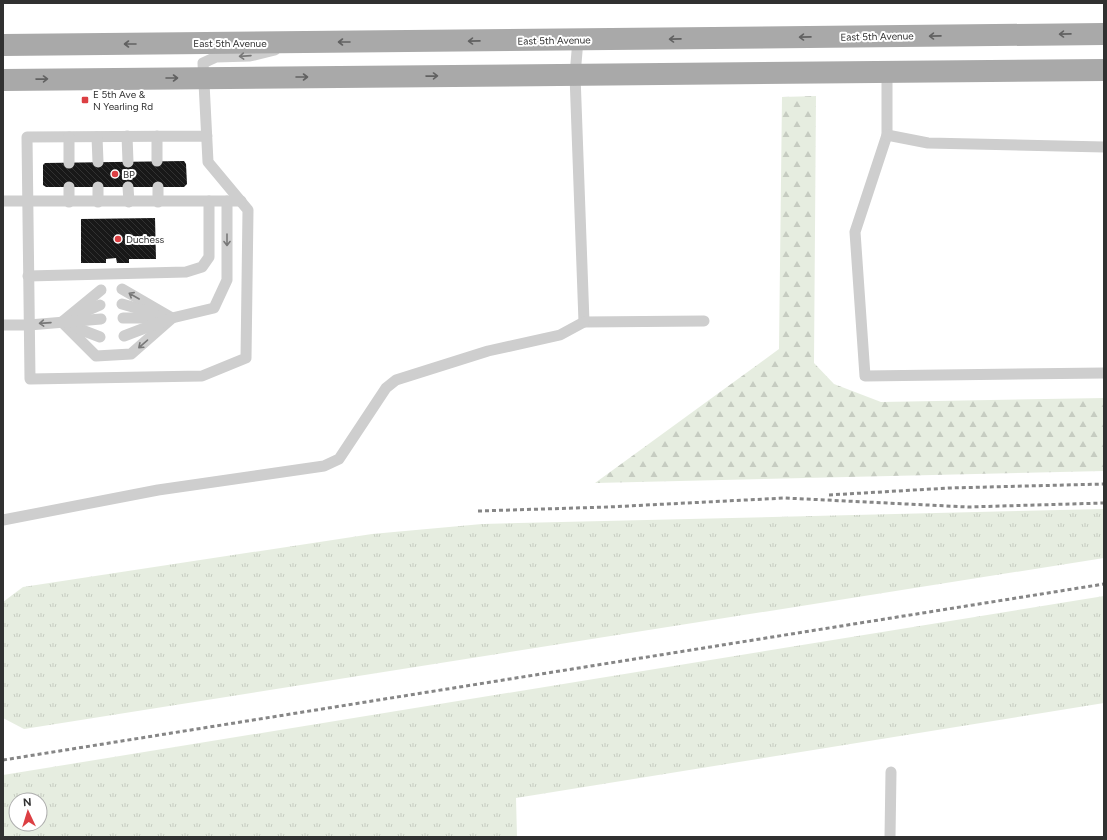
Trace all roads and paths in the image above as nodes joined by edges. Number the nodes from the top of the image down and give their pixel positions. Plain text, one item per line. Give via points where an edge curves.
1 (1104, 34) edge
2 (578, 40) junction
3 (310, 42) junction
4 (3, 45) edge
5 (1104, 70) edge
6 (887, 72) junction
7 (576, 75) junction
8 (204, 78) junction
9 (3, 80) edge
10 (887, 135) junction
11 (97, 136) junction
12 (127, 136) junction
13 (156, 136) junction
14 (207, 136) junction
15 (69, 137) junction
16 (1104, 147) edge
17 (157, 161) dead end
18 (68, 162) dead end
19 (98, 162) dead end
20 (128, 162) dead end
21 (68, 187) dead end
22 (98, 187) dead end
23 (128, 187) dead end
24 (158, 187) dead end
25 (3, 201) edge
26 (209, 201) junction
27 (227, 201) junction
28 (241, 201) junction
29 (27, 202) junction
30 (69, 202) junction
31 (98, 202) junction
32 (129, 202) junction
33 (158, 202) junction
34 (28, 276) junction
35 (122, 289) dead end
36 (100, 290) dead end
37 (100, 304) dead end
38 (122, 304) dead end
39 (123, 318) dead end
40 (172, 318) junction
41 (101, 319) dead end
42 (704, 321) dead end
43 (62, 322) junction
44 (584, 322) junction
45 (29, 324) junction
46 (3, 325) edge
47 (124, 336) dead end
48 (100, 337) dead end
49 (1104, 373) edge
50 (3, 520) edge
51 (891, 772) dead end
52 (890, 837) edge

1 -> 2 main road, East 5th Avenue
2 -> 3 main road, East 5th Avenue
2 - 7 lane
3 -> 4 main road, East 5th Avenue
3 -> 8 lane via 250,56 216,57 203,63
5 - 6 main road
6 - 7 main road
6 - 10 lane
8 -> 7 main road
7 - 44 lane
9 -> 8 main road
8 - 14 lane
10 - 16 lane via 928,143
10 - 49 lane via 856,232 865,376
11 - 12 lane
11 - 15 lane
11 - 19 lane
12 - 13 lane
12 - 20 lane
13 - 14 lane
13 - 17 lane
14 - 28 lane via 208,162
15 - 18 lane
15 - 29 lane via 27,137
21 - 30 lane
22 - 31 lane
23 - 32 lane
24 - 33 lane
25 - 29 lane
26 - 27 lane
26 - 33 lane
26 - 34 lane via 209,257 202,267 186,272
27 - 28 lane
27 -> 40 lane via 227,280 214,308
28 - 45 lane via 248,210 246,358 202,376 30,379
29 - 30 lane
29 - 34 lane
30 - 31 lane
31 - 32 lane
32 - 33 lane
34 - 45 lane
40 -> 35 lane
36 - 43 lane
37 - 43 lane
38 - 40 lane
39 - 40 lane
40 -> 43 lane via 131,354 96,356
40 - 47 lane
41 - 43 lane
42 - 44 lane
43 -> 45 lane
43 - 48 lane
44 - 50 lane via 560,335 488,352 396,380 386,388 339,459 324,466 158,490
45 - 46 lane
51 - 52 lane

